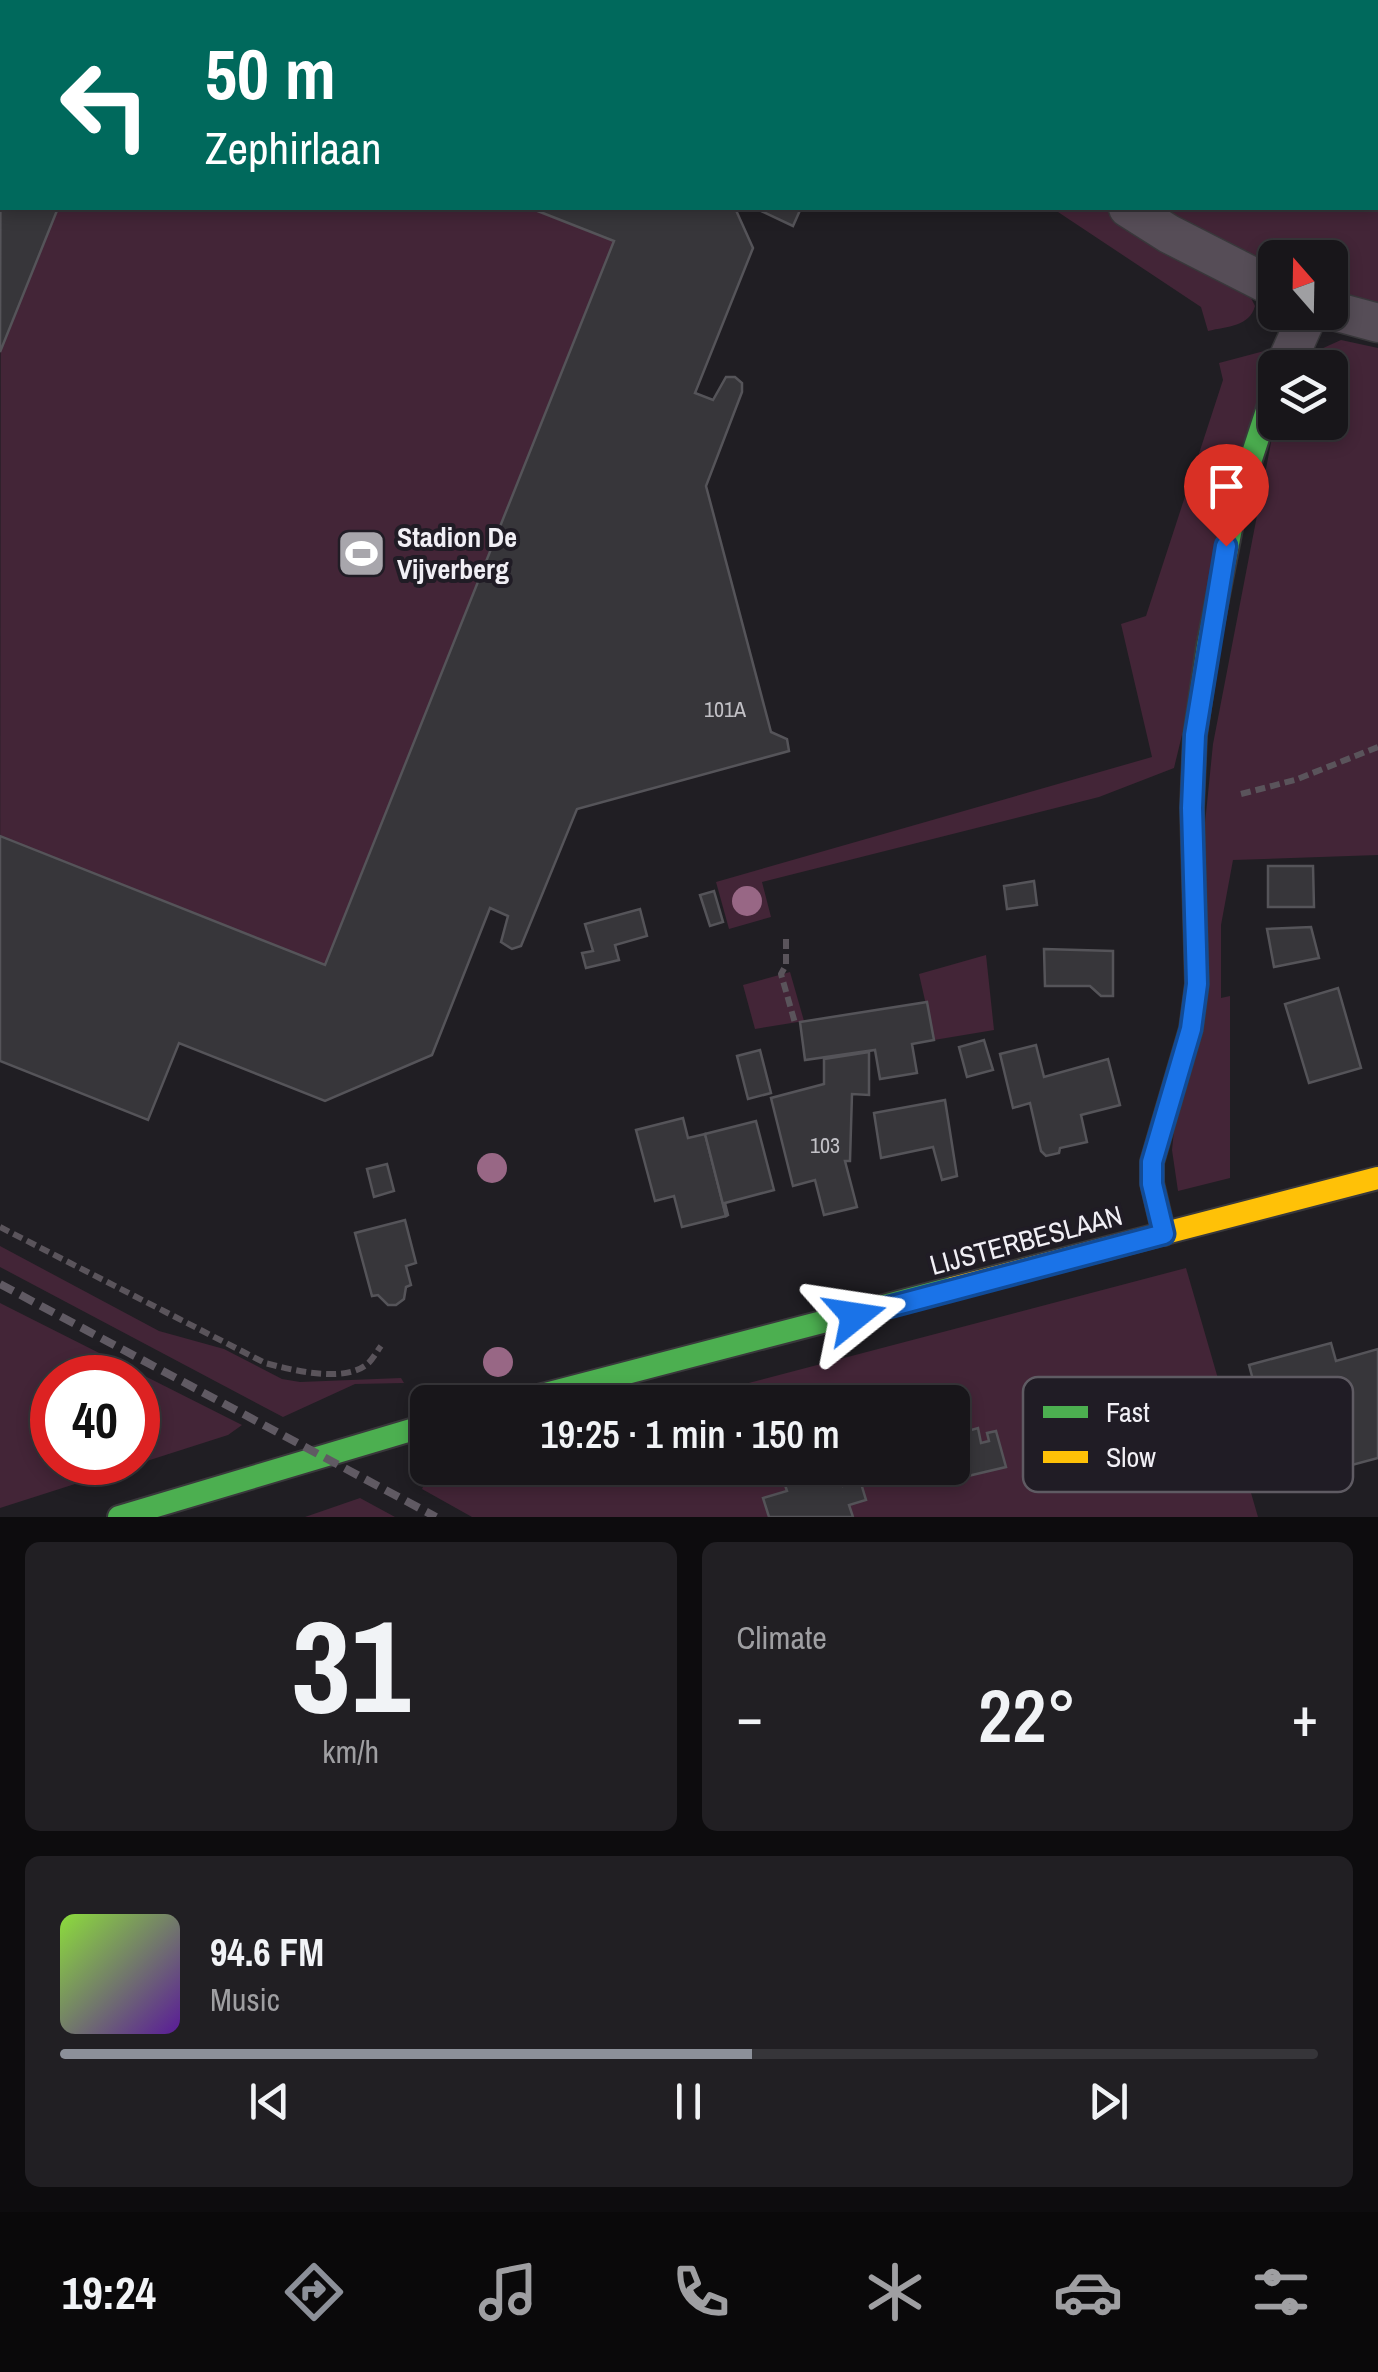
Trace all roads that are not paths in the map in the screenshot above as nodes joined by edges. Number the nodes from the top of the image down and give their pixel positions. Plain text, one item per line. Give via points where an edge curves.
1 (1131, 210) edge
2 (1258, 279) edge
3 (1348, 315) edge
4 (1378, 323) edge
5 (1258, 438) edge
6 (1378, 1178) edge
7 (1164, 1234) junction
8 (581, 1385) edge
9 (410, 1430) edge
10 (119, 1517) edge

1 - 2 street
3 - 4 street
5 - 7 street via 1218,584 1195,735 1197,984 1191,1029 1152,1162
6 - 7 street, LIJSTERBESLAAN
7 - 8 street, LIJSTERBESLAAN
9 - 10 street

